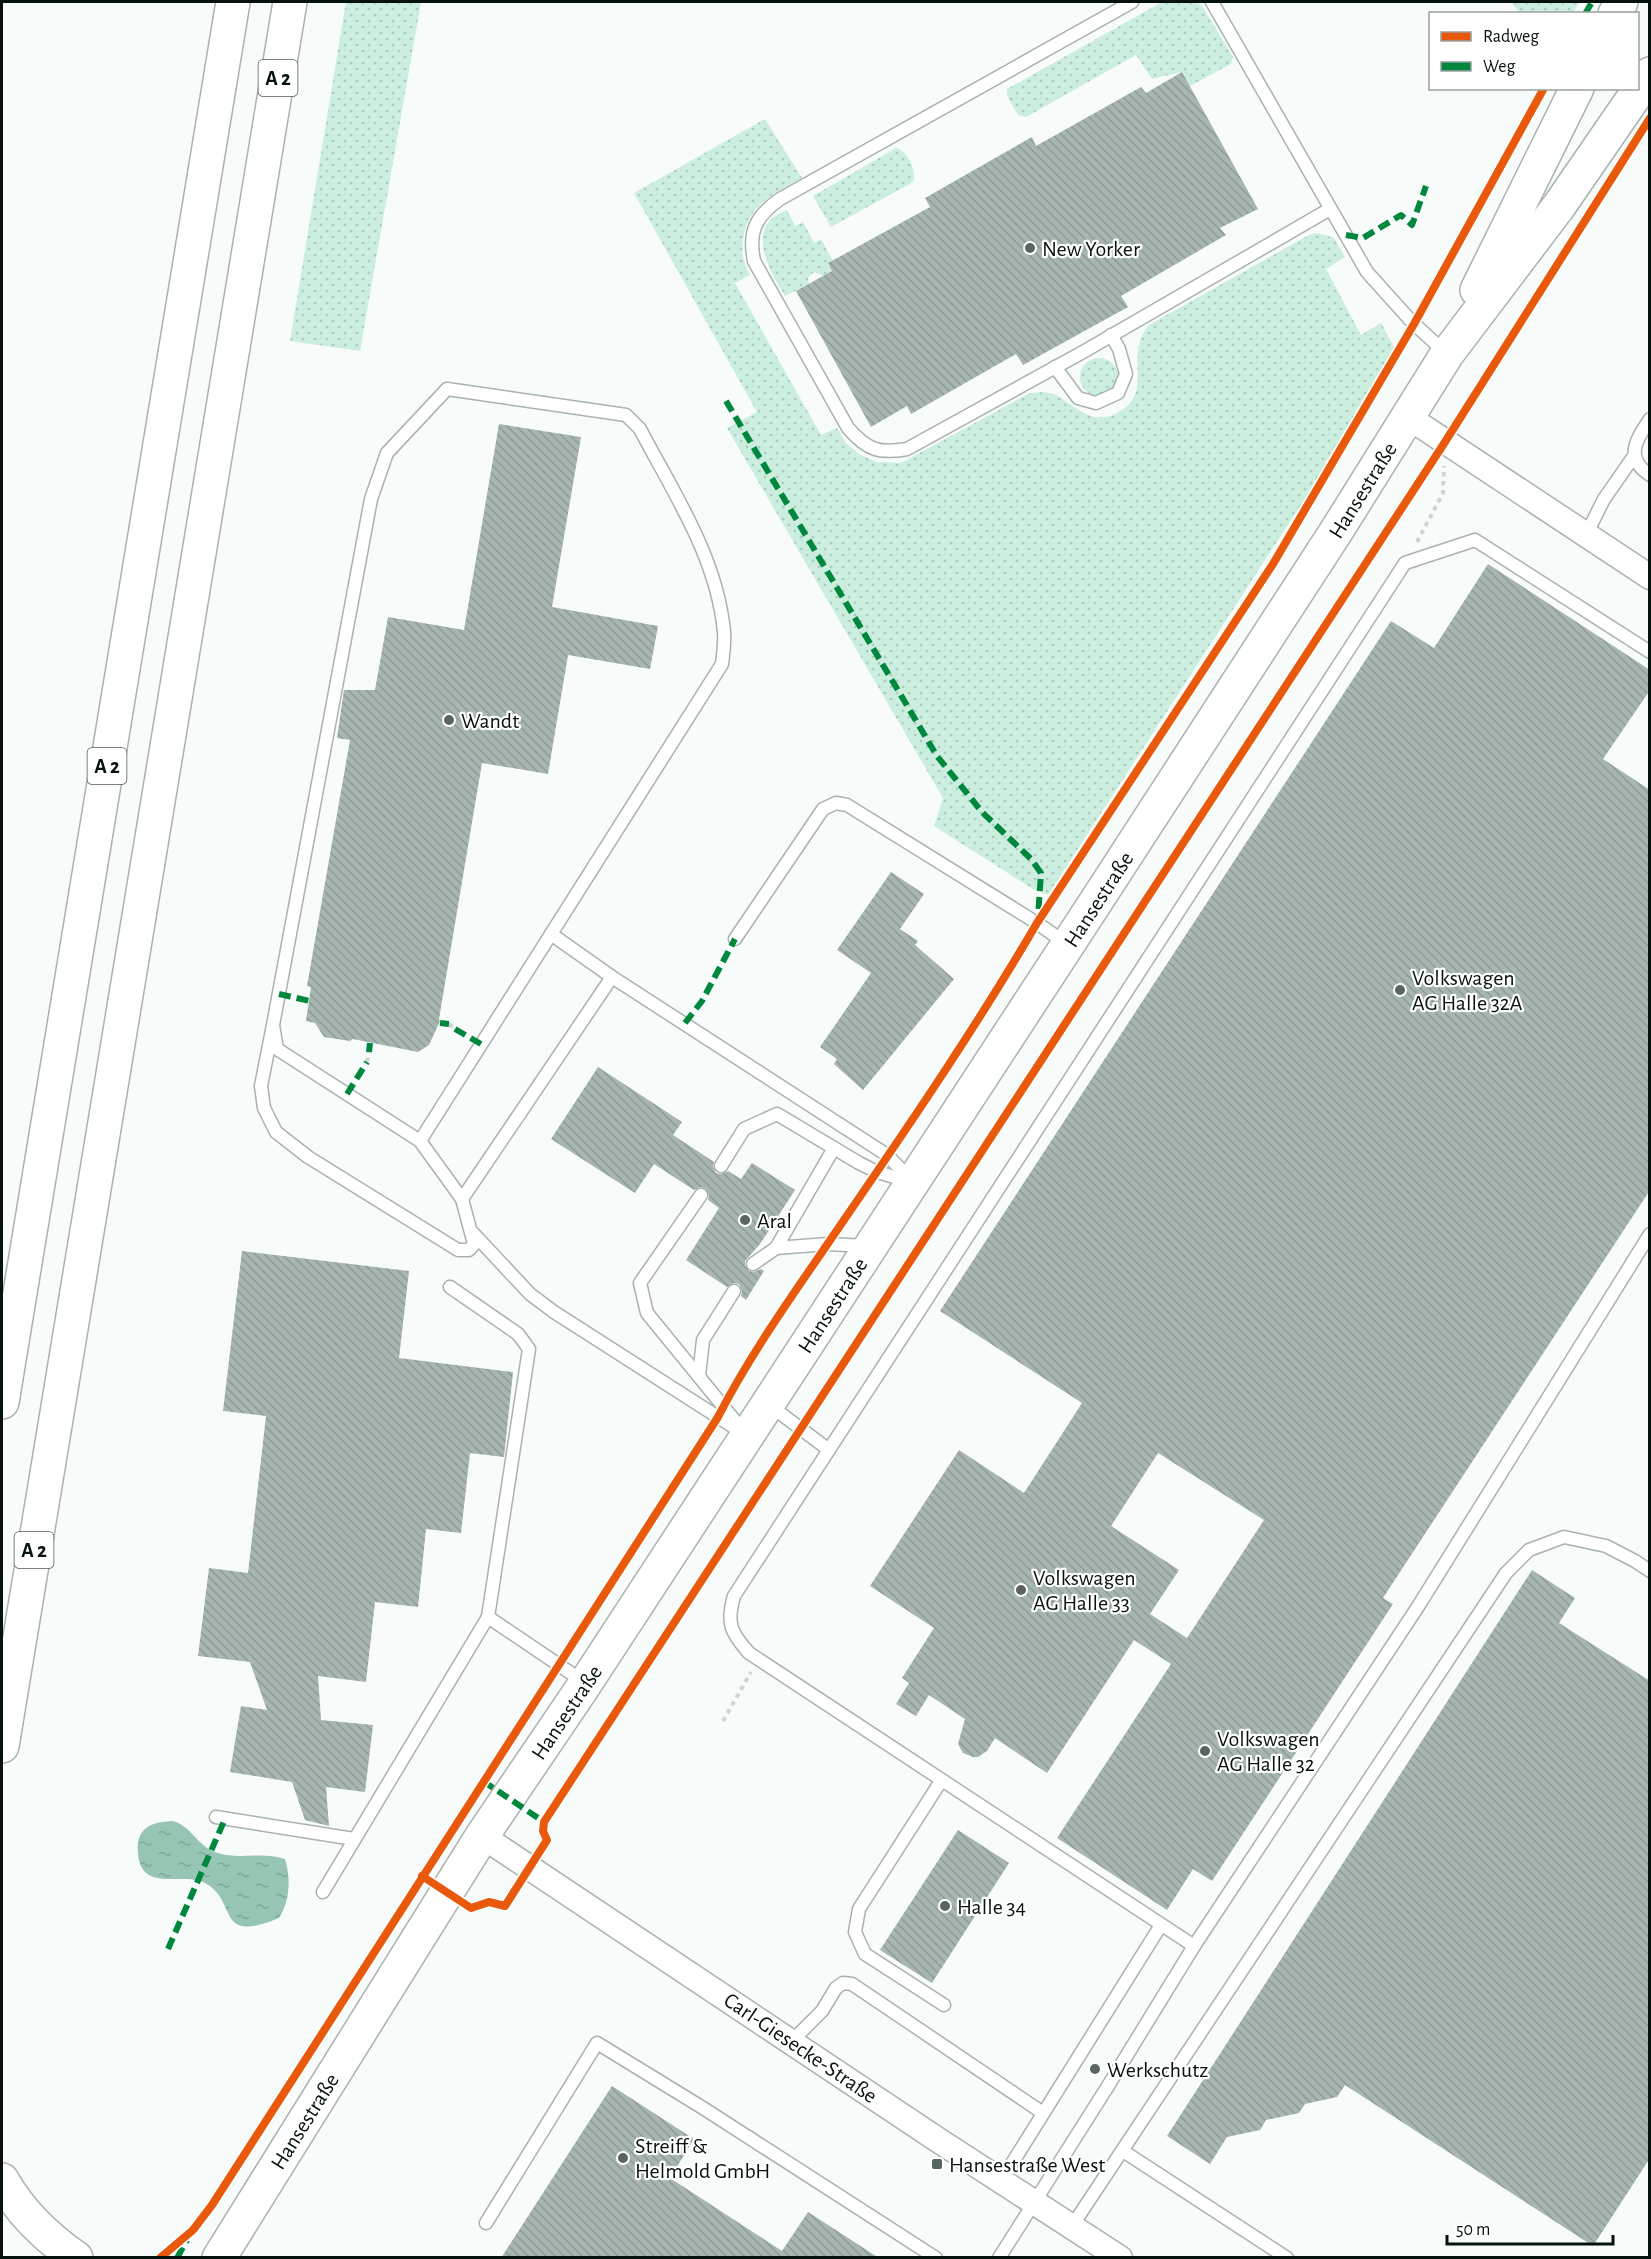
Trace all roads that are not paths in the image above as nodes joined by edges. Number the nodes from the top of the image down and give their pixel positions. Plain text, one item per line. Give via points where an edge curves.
1 (233, 2) edge
2 (290, 2) edge
3 (1132, 2) edge
4 (1212, 2) edge
5 (1650, 74) edge
6 (1575, 90) edge
7 (1639, 90) edge
8 (1639, 90) edge
9 (1329, 210) junction
10 (1111, 335) junction
11 (1447, 354) junction
12 (1055, 367) junction
13 (1408, 417) junction
14 (1650, 420) edge
15 (1634, 456) junction
16 (1650, 475) edge
17 (1586, 535) junction
18 (1650, 577) edge
19 (1650, 652) edge
20 (551, 934) junction
21 (735, 939) dead end
22 (1068, 945) junction
23 (612, 977) junction
24 (273, 1026) junction
25 (420, 1141) junction
26 (834, 1148) junction
27 (720, 1166) dead end
28 (913, 1182) junction
29 (701, 1195) dead end
30 (462, 1199) junction
31 (472, 1232) junction
32 (1650, 1234) edge
33 (871, 1246) junction
34 (776, 1248) junction
35 (753, 1264) dead end
36 (450, 1287) dead end
37 (734, 1291) dead end
38 (699, 1376) junction
39 (2, 1402) edge
40 (767, 1404) junction
41 (747, 1435) junction
42 (829, 1450) junction
43 (1650, 1570) edge
44 (488, 1617) junction
45 (585, 1683) junction
46 (2, 1746) edge
47 (941, 1781) junction
48 (216, 1817) dead end
49 (482, 1836) junction
50 (354, 1839) junction
51 (323, 1892) dead end
52 (1161, 1925) junction
53 (1194, 1946) junction
54 (944, 2006) dead end
55 (792, 2041) junction
56 (1043, 2113) junction
57 (1123, 2151) junction
58 (2, 2180) edge
59 (1001, 2181) junction
60 (1034, 2202) junction
61 (486, 2223) dead end
62 (1072, 2226) junction
63 (76, 2258) edge
64 (219, 2258) edge
65 (936, 2258) edge
66 (999, 2258) edge
67 (1120, 2258) edge
68 (1287, 2258) edge

1 - 39 main road, A 2
2 - 46 main road, A 2
3 - 12 lane via 780,199 762,215 752,235 754,261 842,419 861,443 874,449 907,449
4 - 9 lane
5 - 8 main road, Hansestraße
6 - 11 main road, Hansestraße
7 - 11 main road, Hansestraße via 1559,206
9 - 10 lane
9 - 11 lane via 1367,272
10 - 12 lane
10 - 12 lane via 1126,374 1118,393 1096,403 1078,398
11 - 13 main road, Hansestraße
13 - 17 street
13 - 22 main road, Hansestraße
14 - 15 lane via 1637,438
15 - 16 lane via 1640,469
15 - 17 lane via 1604,499
17 - 18 street
19 - 42 lane via 1475,540 1405,564
20 - 23 lane
20 - 24 lane via 722,664 724,634 717,589 705,553 640,429 626,415 447,389 387,453 371,499
20 - 25 lane
21 - 22 lane via 823,809 836,803 847,805
22 - 28 main road, Hansestraße
23 - 28 lane via 887,1155
23 - 30 lane
24 - 25 lane via 277,1048
24 - 31 lane via 261,1086 264,1108 276,1132 308,1157 458,1250 469,1250 474,1244
25 - 30 lane
26 - 27 lane via 777,1114 744,1129
26 - 28 lane via 877,1172
26 - 34 lane
28 - 33 main road, Hansestraße
29 - 38 lane via 640,1283 647,1312
30 - 31 lane
31 - 41 lane via 530,1294 554,1312
32 - 53 lane via 1419,1605
33 - 34 lane
33 - 40 main road, Hansestraße
34 - 35 lane
36 - 44 lane via 518,1334 528,1349
37 - 38 lane via 703,1340
38 - 41 lane
40 - 41 main road, Hansestraße
40 - 42 lane
41 - 45 main road, Hansestraße
42 - 47 lane via 734,1596 730,1624 736,1639 758,1660
43 - 57 lane via 1606,1546 1564,1537 1529,1550 1506,1573
44 - 45 lane
44 - 50 lane
45 - 49 main road, Hansestraße
47 - 52 lane
47 - 54 lane via 859,1909 855,1932 865,1954
48 - 50 lane
49 - 55 street, Carl-Giesecke-Straße
49 - 64 main road, Hansestraße
50 - 51 lane
52 - 53 lane
52 - 56 lane
53 - 60 lane
55 - 56 lane via 822,2011 836,1989 843,1983 852,1984
55 - 59 street, Carl-Giesecke-Straße
56 - 59 lane
57 - 62 lane
57 - 68 lane
58 - 63 main road via 11,2197 38,2227
59 - 60 street, Carl-Giesecke-Straße
60 - 62 street, Carl-Giesecke-Straße
60 - 66 lane
61 - 65 lane via 597,2043
62 - 67 street, Carl-Giesecke-Straße

